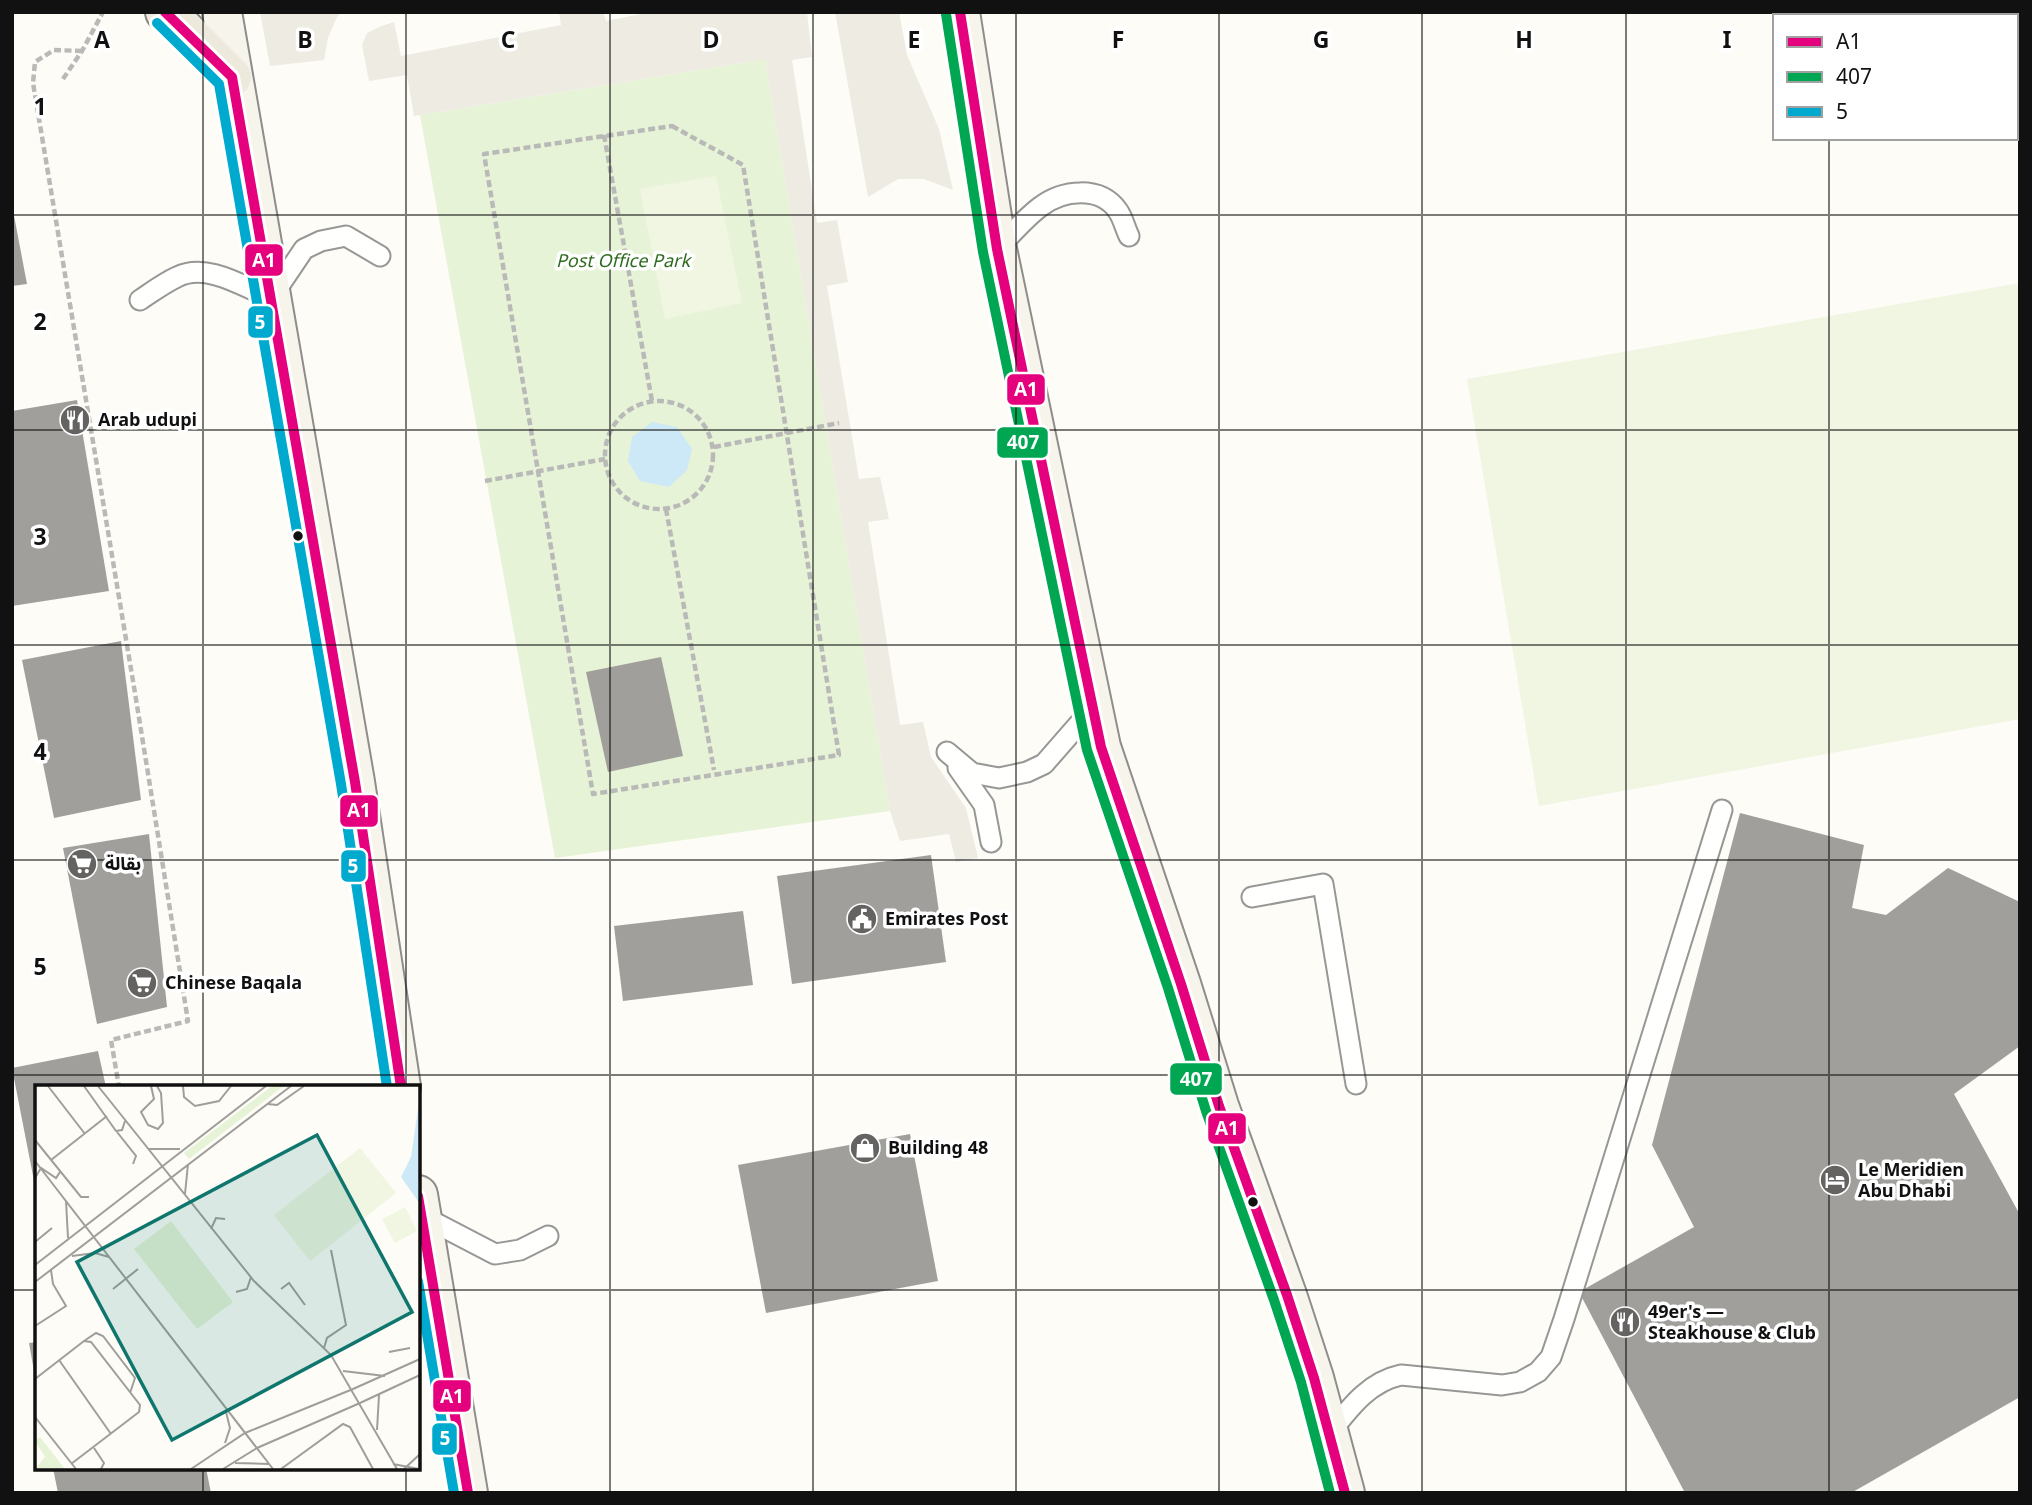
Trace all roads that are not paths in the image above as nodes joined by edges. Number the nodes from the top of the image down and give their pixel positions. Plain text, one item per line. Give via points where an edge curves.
1 (165, 12) edge
2 (222, 12) edge
3 (960, 12) edge
4 (232, 78) junction
5 (1129, 236) dead end
6 (997, 249) junction
7 (380, 256) dead end
8 (271, 298) junction
9 (139, 300) dead end
10 (1092, 709) junction
11 (1722, 810) dead end
12 (991, 842) dead end
13 (1252, 897) dead end
14 (1356, 1084) dead end
15 (401, 1085) edge
16 (420, 1206) edge
17 (548, 1236) dead end
18 (1329, 1434) junction
19 (465, 1486) edge
20 (1345, 1493) edge

1 - 4 main road
2 - 4 main road
3 - 6 main road
4 - 8 main road
5 - 6 lane via 1110,202 1095,194 1073,192 1042,205
6 - 10 main road
7 - 8 lane via 346,236 321,241 304,249
8 - 9 lane via 218,275 195,272 178,276
8 - 15 main road via 355,782
10 - 12 lane via 1044,764 1027,772 999,778 972,773 947,752 984,805
10 - 18 main road
11 - 18 lane via 1551,1357 1538,1372 1502,1385 1401,1375 1386,1378 1360,1396
13 - 14 lane via 1323,884
16 - 17 lane via 495,1254 520,1250
16 - 19 main road
18 - 20 main road

